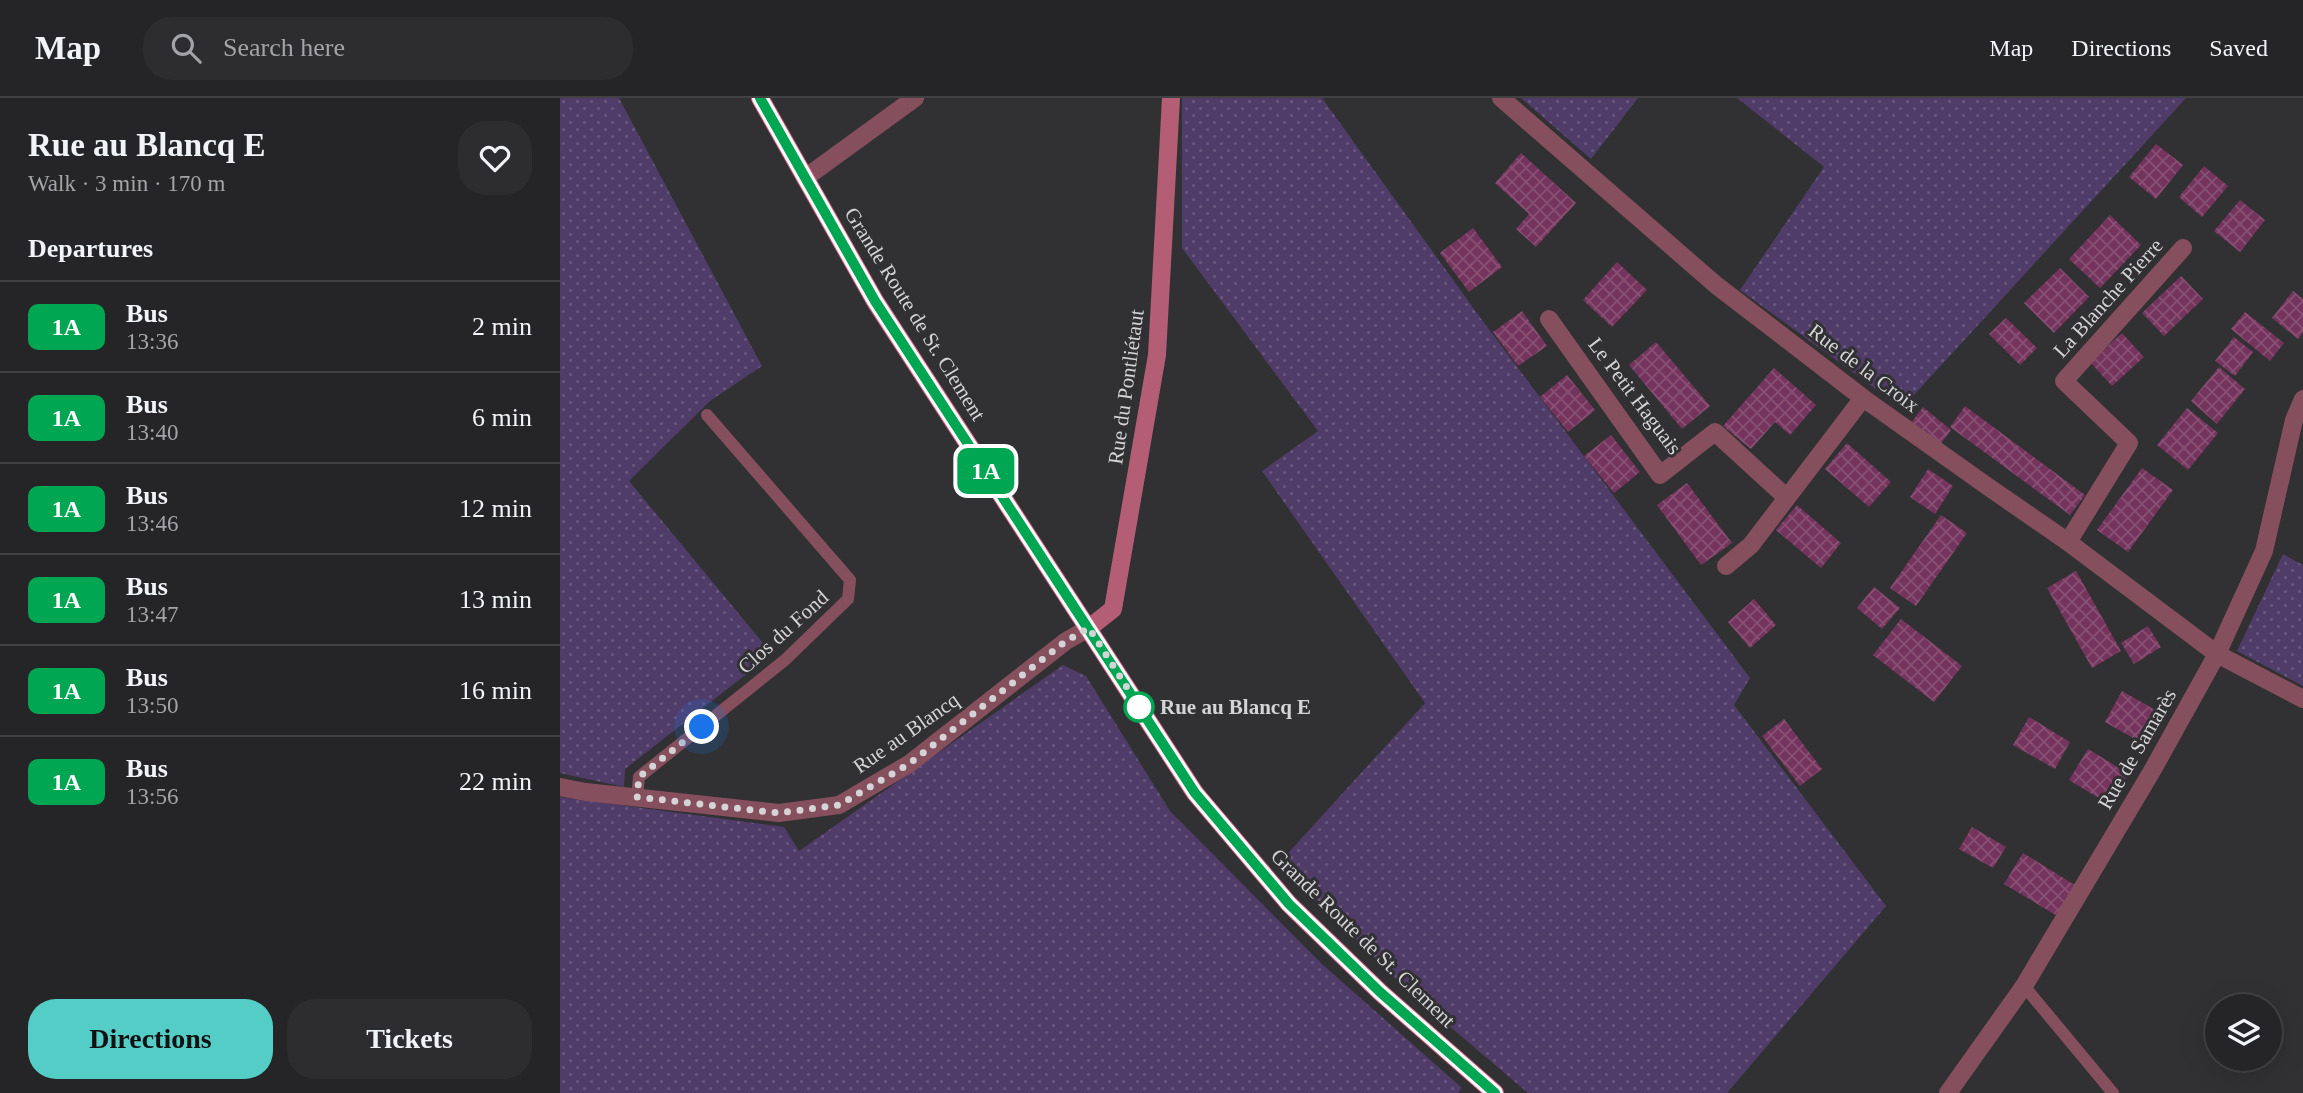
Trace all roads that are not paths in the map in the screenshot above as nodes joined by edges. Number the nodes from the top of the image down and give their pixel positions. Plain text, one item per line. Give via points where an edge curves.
1 (760, 98) edge
2 (882, 98) edge
3 (915, 98) edge
4 (1171, 98) edge
5 (1501, 98) edge
6 (892, 114) junction
7 (805, 178) junction
8 (2183, 248) dead end
9 (1549, 319) dead end
10 (1863, 398) junction
11 (2303, 398) edge
12 (707, 415) dead end
13 (1786, 497) junction
14 (2068, 542) junction
15 (1726, 566) dead end
16 (1089, 628) junction
17 (2217, 654) junction
18 (2303, 699) edge
19 (560, 787) edge
20 (637, 797) junction
21 (2024, 986) junction
22 (1495, 1093) edge
23 (1948, 1093) edge
24 (2113, 1093) edge

1 - 7 main road, Grande Route de St. Clement
2 - 6 street
3 - 6 street
4 - 16 main road, Rue du Pontliétaut via 1157,355 1113,609
5 - 10 street, Rue de la Croix via 1716,285
6 - 7 street
7 - 16 main road, Grande Route de St. Clement via 875,301
8 - 14 street, La Blanche Pierre via 2064,381 2129,443
9 - 13 street, Le Petit Haguais via 1660,475 1715,432
10 - 13 street
10 - 14 street, Rue de la Croix
11 - 17 street, Rue de Samarès via 2264,551
12 - 20 lane, Clos du Fond via 849,580 848,599 785,660 639,777
13 - 15 street via 1751,545
14 - 17 street, Rue de la Croix
16 - 20 street, Rue au Blancq via 909,764 839,805 779,813
16 - 22 main road, Grande Route de St. Clement via 1195,793 1242,851 1380,992
17 - 18 street, Rue de la Croix
17 - 21 street, Rue de Samarès
19 - 20 street, Rue au Blancq
21 - 23 street, Rue de Samarès
21 - 24 lane

